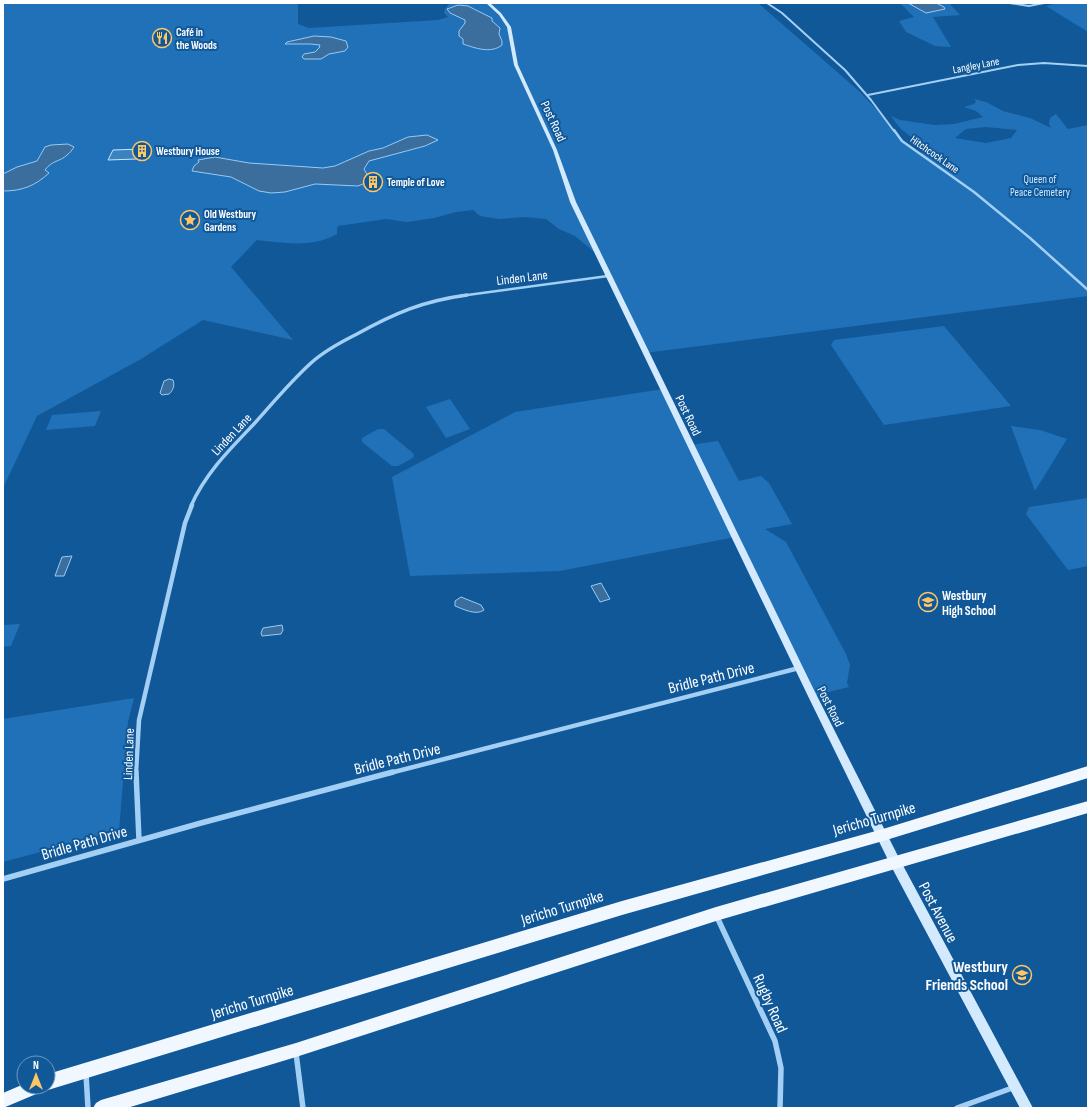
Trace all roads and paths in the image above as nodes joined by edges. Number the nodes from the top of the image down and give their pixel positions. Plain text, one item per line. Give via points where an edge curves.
1 (488, 3) edge
2 (767, 3) edge
3 (1009, 3) edge
4 (1044, 3) edge
5 (1088, 66) edge
6 (868, 95) junction
7 (608, 276) junction
8 (1088, 290) edge
9 (800, 668) junction
10 (1088, 772) edge
11 (1088, 807) edge
12 (882, 835) junction
13 (139, 840) junction
14 (895, 862) junction
15 (3, 879) edge
16 (716, 914) junction
17 (296, 1050) junction
18 (86, 1070) junction
19 (56, 1079) edge
20 (1015, 1087) junction
21 (17, 1095) edge
22 (3, 1101) edge
23 (88, 1108) edge
24 (102, 1108) edge
25 (303, 1108) edge
26 (780, 1108) edge
27 (957, 1108) edge
28 (1027, 1108) edge

1 - 7 main road, Post Road via 509,27 518,71 555,150 573,202
2 - 6 street, Hitchcock Lane via 845,70
3 - 4 street via 1029,6
5 - 6 street, Langley Lane via 1044,63 1018,65
6 - 8 street, Hitchcock Lane via 902,142 974,192
7 - 9 main road, Post Road
7 - 13 street, Linden Lane via 447,298 412,307 384,319 340,342 311,363 217,463 194,497 186,522 139,720 136,769
9 - 12 main road, Post Road
9 - 13 street, Bridle Path Drive
10 - 12 main road, Jericho Turnpike
11 - 14 main road
12 - 14 main road, Post Avenue
12 - 18 main road, Jericho Turnpike via 622,908
13 - 15 street, Bridle Path Drive
14 - 16 main road
14 - 20 main road, Post Avenue
16 - 17 main road
16 - 26 street, Rugby Road via 775,1041 781,1068
17 - 24 main road
17 - 25 street
18 - 19 main road, Jericho Turnpike
18 - 23 street
20 - 27 street
20 - 28 main road, Post Avenue
21 - 22 main road

